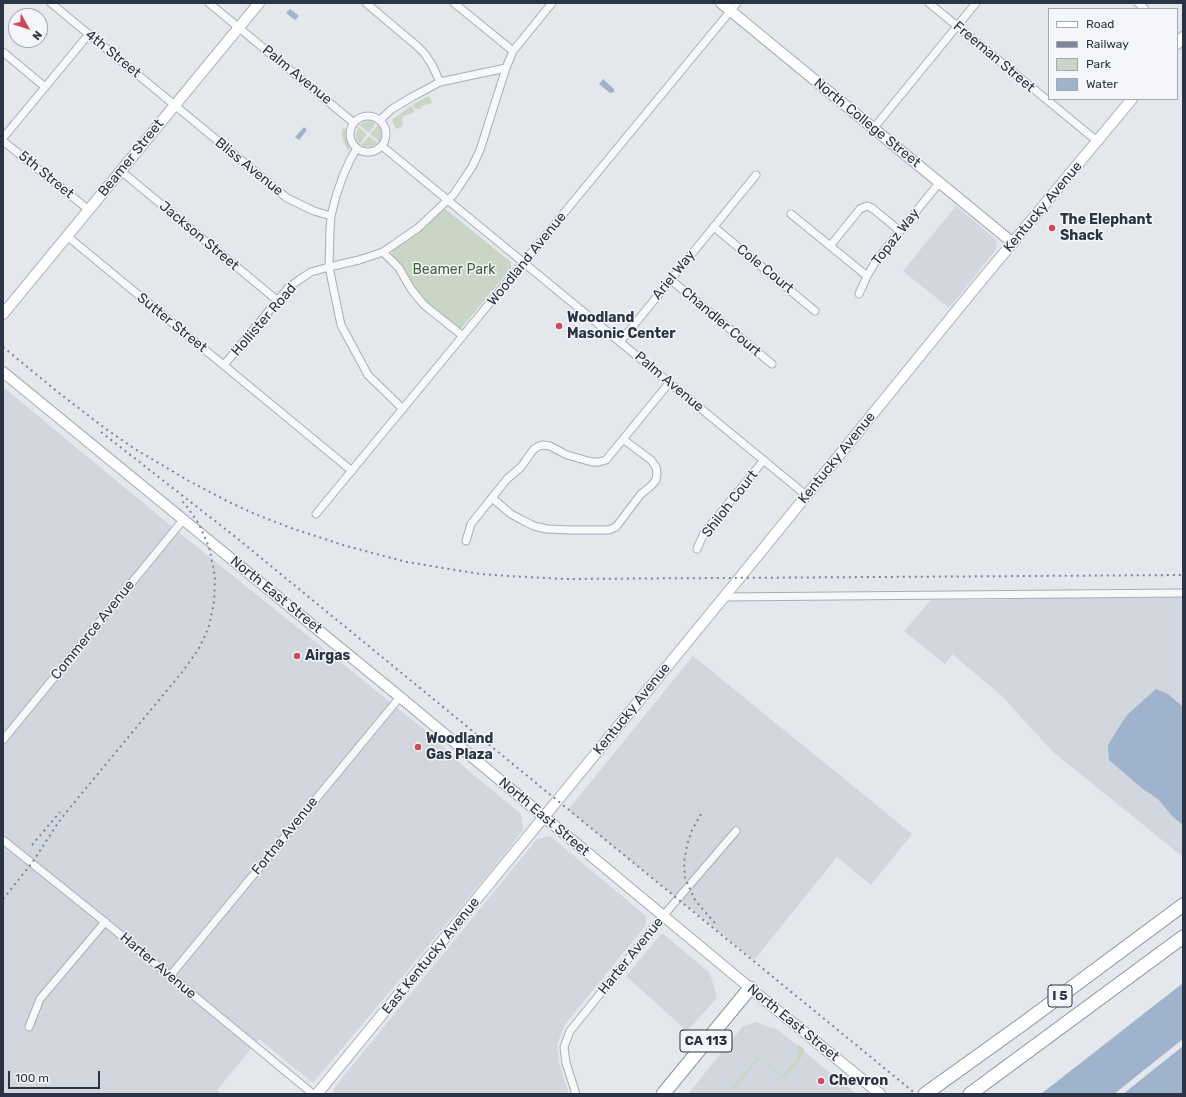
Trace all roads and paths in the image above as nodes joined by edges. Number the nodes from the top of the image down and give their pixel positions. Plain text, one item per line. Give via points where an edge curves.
1 (51, 3) edge
2 (210, 3) edge
3 (259, 3) edge
4 (366, 3) edge
5 (454, 3) edge
6 (552, 3) edge
7 (721, 3) edge
8 (737, 3) edge
9 (930, 3) edge
10 (976, 3) edge
11 (730, 11) junction
12 (957, 26) junction
13 (239, 27) junction
14 (89, 34) junction
15 (513, 51) junction
16 (3, 52) edge
17 (506, 68) junction
18 (440, 82) junction
19 (45, 87) junction
20 (1131, 100) edge
21 (175, 105) junction
22 (380, 120) junction
23 (354, 123) junction
24 (873, 129) junction
25 (3, 140) edge
26 (1097, 141) junction
27 (382, 146) junction
28 (357, 148) junction
29 (121, 171) junction
30 (756, 175) dead end
31 (939, 183) junction
32 (448, 200) junction
33 (89, 210) junction
34 (791, 214) dead end
35 (331, 216) junction
36 (714, 227) junction
37 (900, 231) junction
38 (67, 236) junction
39 (1013, 243) junction
40 (830, 246) junction
41 (383, 252) junction
42 (524, 262) junction
43 (329, 267) junction
44 (867, 276) junction
45 (671, 280) junction
46 (859, 294) dead end
47 (278, 301) junction
48 (815, 311) dead end
49 (3, 314) edge
50 (462, 336) junction
51 (620, 342) junction
52 (772, 364) dead end
53 (224, 365) junction
54 (3, 372) edge
55 (669, 383) junction
56 (403, 409) junction
57 (623, 439) junction
58 (764, 460) junction
59 (352, 470) junction
60 (807, 496) junction
61 (492, 498) junction
62 (316, 514) dead end
63 (183, 520) junction
64 (466, 541) dead end
65 (697, 549) dead end
66 (1183, 593) edge
67 (724, 597) junction
68 (400, 697) junction
69 (3, 740) edge
70 (544, 817) junction
71 (736, 831) dead end
72 (3, 840) edge
73 (1183, 905) edge
74 (664, 916) junction
75 (105, 922) junction
76 (1183, 937) edge
77 (170, 976) junction
78 (750, 988) junction
79 (29, 1027) dead end
80 (313, 1094) edge
81 (317, 1094) edge
82 (576, 1094) edge
83 (663, 1094) edge
84 (880, 1094) edge
85 (925, 1094) edge
86 (970, 1094) edge

1 - 14 street, 4th Street
2 - 13 street, Palm Avenue
3 - 13 street, Beamer Street
4 - 18 street via 417,46 432,64
5 - 15 street
6 - 15 street, Hollister Road
7 - 11 street, North College Street
8 - 11 street, Woodland Avenue
9 - 12 street, Freeman Street
10 - 12 street
11 - 24 street, North College Street
11 - 42 street, Woodland Avenue
12 - 24 street
12 - 26 street, Freeman Street
13 - 21 street, Beamer Street
13 - 23 street, Palm Avenue
14 - 19 street
14 - 21 street, 4th Street
15 - 17 street, Hollister Road
16 - 19 street
17 - 18 street
17 - 32 street, Hollister Road via 480,150 462,184
18 - 22 street via 412,96
19 - 25 street
20 - 26 street, Kentucky Avenue
21 - 29 street, Beamer Street
21 - 35 street, Bliss Avenue via 287,198
22 - 23 street via 367,116
22 - 27 street via 387,132
23 - 28 street via 350,136
24 - 31 street, North College Street
25 - 33 street, 5th Street
26 - 39 street, Kentucky Avenue
27 - 28 street via 370,152
27 - 32 street, Palm Avenue
28 - 35 street via 343,176
29 - 33 street, Beamer Street
29 - 47 street, Jackson Street
30 - 36 street, Ariel Way
31 - 37 street, Topaz Way
31 - 39 street, North College Street
32 - 41 street, Hollister Road via 418,228
32 - 42 street, Palm Avenue
33 - 38 street, Beamer Street
34 - 40 street
35 - 43 street
36 - 45 street, Ariel Way
36 - 48 street, Cole Court
37 - 40 street via 867,206 860,208
37 - 44 street, Topaz Way
38 - 49 street, Beamer Street
38 - 53 street, Sutter Street
39 - 60 street, Kentucky Avenue
40 - 44 street
41 - 43 street, Hollister Road
41 - 50 street via 399,268 417,298
42 - 50 street, Woodland Avenue
42 - 51 street, Palm Avenue
43 - 47 street, Hollister Road via 311,272 288,288
43 - 56 street via 340,325 368,375
44 - 46 street, Topaz Way
45 - 51 street, Ariel Way
45 - 52 street, Chandler Court
47 - 53 street, Hollister Road
50 - 56 street, Woodland Avenue
51 - 55 street, Palm Avenue
53 - 59 street, Sutter Street
54 - 63 street, North East Street
55 - 57 street
55 - 58 street, Palm Avenue
56 - 59 street, Woodland Avenue
57 - 61 street via 606,460 599,462 567,455 550,446 539,446
57 - 61 street via 651,460 656,467 656,480 641,494 616,526 609,530 547,529 534,526 511,514
58 - 60 street, Palm Avenue
58 - 65 street, Shiloh Court via 704,533
59 - 62 street, Woodland Avenue
60 - 67 street, Kentucky Avenue
61 - 64 street via 471,524
63 - 68 street, North East Street
63 - 69 street, Commerce Avenue
66 - 67 street
67 - 70 street, Kentucky Avenue
68 - 70 street, North East Street
68 - 77 street, Fortna Avenue
70 - 74 street, North East Street
70 - 81 street, East Kentucky Avenue
71 - 74 street, Harter Avenue
72 - 75 street, Harter Avenue
73 - 85 highway, I 5
74 - 78 street, North East Street
74 - 82 street, Harter Avenue via 570,1031 564,1047 566,1063
75 - 77 street, Harter Avenue
75 - 79 street via 40,999
76 - 86 highway, I 5
77 - 80 street, Harter Avenue
78 - 83 highway, CA 113
78 - 84 street, North East Street

